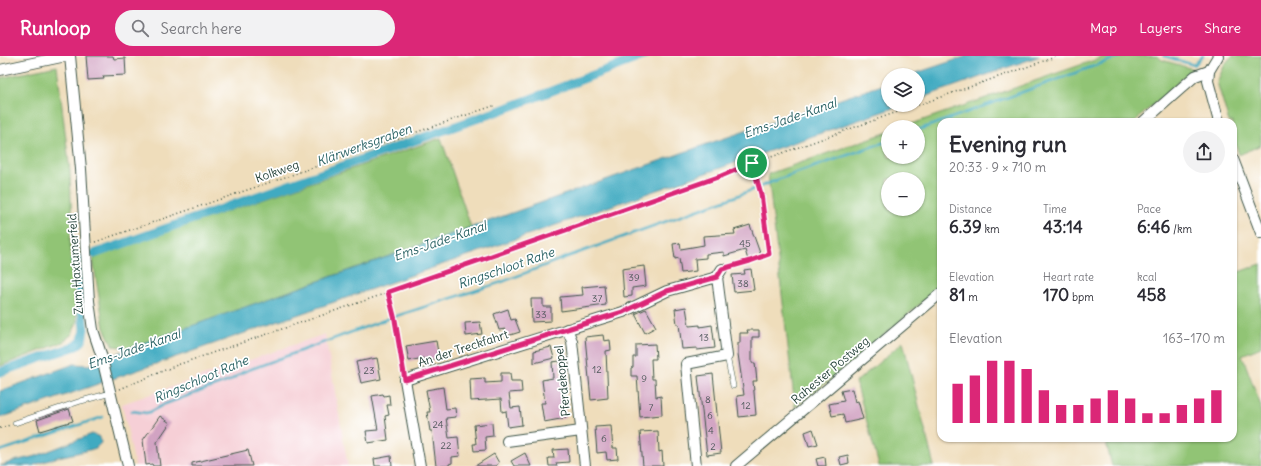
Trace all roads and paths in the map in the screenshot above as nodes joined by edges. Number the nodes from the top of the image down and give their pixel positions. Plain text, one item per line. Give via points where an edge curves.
1 (66, 56) edge
2 (70, 56) edge
3 (1058, 56) edge
4 (1218, 56) edge
5 (0, 70) edge
6 (1209, 71) junction
7 (925, 103) edge
8 (496, 105) dead end
9 (898, 112) edge
10 (1148, 118) edge
11 (1218, 118) edge
12 (752, 163) junction
13 (1237, 169) edge
14 (1261, 233) edge
15 (86, 246) junction
16 (720, 273) junction
17 (388, 292) junction
18 (937, 297) edge
19 (567, 329) junction
20 (727, 356) junction
21 (405, 380) junction
22 (733, 386) dead end
23 (111, 393) junction
24 (15, 423) joint
25 (0, 428) edge
26 (581, 431) junction
27 (507, 441) dead end
28 (128, 466) edge
29 (420, 466) edge
30 (585, 466) edge
31 (696, 466) edge
32 (736, 466) edge

1 - 5 street
2 - 15 street, Zum Haxtumerfeld
3 - 7 path
4 - 6 street
6 - 10 street via 1195,76
6 - 11 street via 1208,81
8 - 15 path, Kolkweg
9 - 12 path
12 - 16 path via 761,194 769,254
12 - 17 path
13 - 14 street
15 - 23 street, Zum Haxtumerfeld via 93,330
16 - 19 street, An der Treckfahrt via 667,291 623,312
16 - 20 street
17 - 21 path via 394,312
17 - 23 path via 177,365
18 - 32 street, Rahester Postweg
19 - 21 street, An der Treckfahrt
19 - 26 street, Pferdekoppel via 572,341
20 - 22 lane
20 - 31 street via 686,364
21 - 29 street
23 - 24 lane
23 - 28 street, Zum Haxtumerfeld
24 - 25 path
26 - 27 street, Pferdekoppel
26 - 30 street, Pferdekoppel

